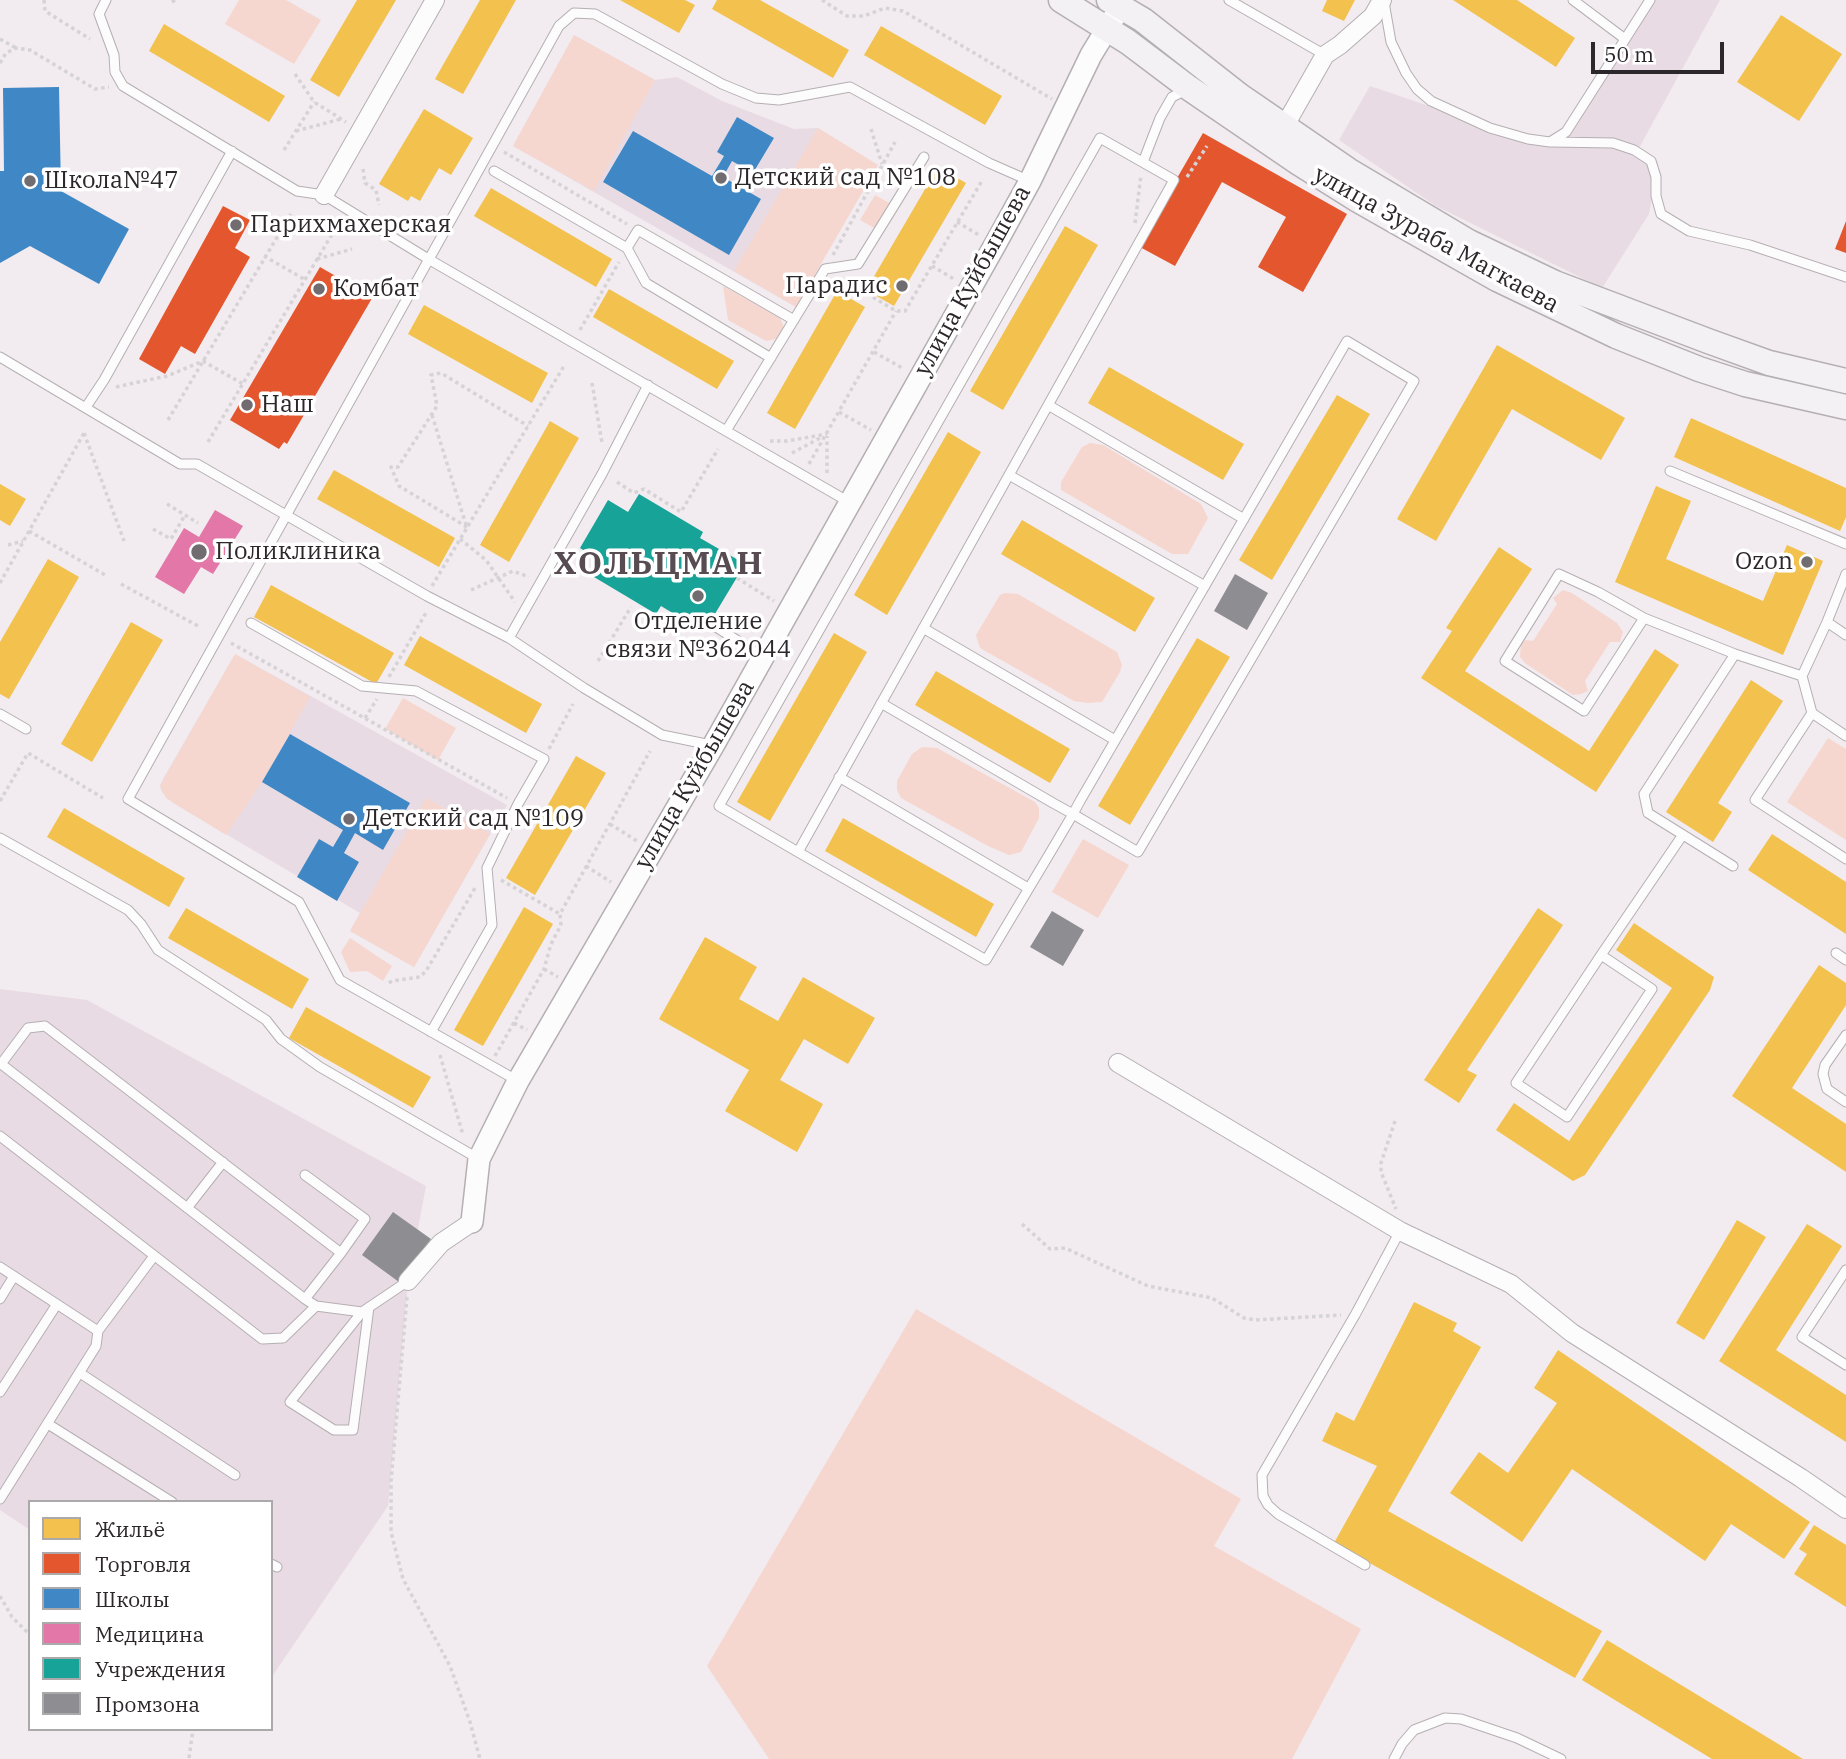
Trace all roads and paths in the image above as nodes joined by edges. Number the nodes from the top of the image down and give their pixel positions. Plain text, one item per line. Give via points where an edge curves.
1 (44, 0) edge
2 (106, 0) edge
3 (435, 0) edge
4 (822, 0) edge
5 (1061, 0) edge
6 (1229, 0) edge
7 (1383, 0) edge
8 (1573, 0) edge
9 (1650, 0) edge
10 (1117, 2) edge
11 (1107, 30) junction
12 (90, 38) dead end
13 (1625, 38) junction
14 (0, 39) edge
15 (16, 48) junction
16 (1325, 55) junction
17 (0, 63) edge
18 (295, 74) dead end
19 (122, 86) junction
20 (1189, 88) junction
21 (314, 102) junction
22 (1064, 106) junction
23 (341, 119) junction
24 (352, 125) dead end
25 (1284, 127) junction
26 (871, 129) dead end
27 (296, 131) junction
28 (895, 142) dead end
29 (1550, 142) junction
30 (1207, 146) dead end
31 (284, 150) dead end
32 (232, 151) junction
33 (505, 152) dead end
34 (924, 157) dead end
35 (1143, 162) junction
36 (882, 166) junction
37 (363, 169) dead end
38 (494, 171) dead end
39 (1190, 174) dead end
40 (983, 179) dead end
41 (1030, 181) junction
42 (324, 195) junction
43 (379, 205) dead end
44 (290, 214) dead end
45 (340, 221) dead end
46 (957, 222) junction
47 (638, 230) junction
48 (1133, 234) dead end
49 (984, 238) dead end
50 (627, 248) junction
51 (352, 249) dead end
52 (264, 256) junction
53 (316, 259) junction
54 (430, 260) junction
55 (932, 266) junction
56 (825, 269) junction
57 (1846, 277) edge
58 (304, 279) junction
59 (957, 281) dead end
60 (896, 312) junction
61 (794, 320) junction
62 (580, 330) dead end
63 (874, 351) junction
64 (0, 357) edge
65 (771, 358) junction
66 (204, 361) junction
67 (564, 366) dead end
68 (906, 370) dead end
69 (1846, 381) edge
70 (592, 383) dead end
71 (243, 384) junction
72 (648, 385) junction
73 (116, 387) dead end
74 (1048, 405) junction
75 (86, 407) junction
76 (1846, 407) edge
77 (839, 412) junction
78 (431, 415) junction
79 (168, 420) dead end
80 (528, 426) junction
81 (870, 430) dead end
82 (726, 431) junction
83 (827, 434) junction
84 (769, 440) dead end
85 (208, 442) dead end
86 (602, 444) dead end
87 (718, 450) dead end
88 (790, 454) dead end
89 (809, 464) dead end
90 (1670, 471) dead end
91 (827, 473) dead end
92 (1009, 475) junction
93 (618, 482) dead end
94 (849, 502) junction
95 (167, 504) dead end
96 (185, 515) junction
97 (286, 515) junction
98 (1244, 519) junction
99 (198, 523) dead end
100 (467, 527) junction
101 (153, 529) dead end
102 (29, 531) junction
103 (460, 539) junction
104 (23, 541) junction
105 (124, 541) dead end
106 (1846, 544) edge
107 (8, 545) dead end
108 (1846, 574) edge
109 (105, 575) dead end
110 (529, 577) dead end
111 (498, 578) junction
112 (737, 578) dead end
113 (0, 583) edge
114 (121, 584) dead end
115 (1205, 586) junction
116 (429, 590) dead end
117 (471, 590) dead end
118 (515, 603) dead end
119 (778, 604) dead end
120 (631, 607) dead end
121 (427, 611) dead end
122 (1644, 618) junction
123 (1827, 622) junction
124 (251, 623) dead end
125 (710, 623) dead end
126 (198, 626) dead end
127 (923, 628) junction
128 (1846, 635) edge
129 (509, 638) junction
130 (231, 643) dead end
131 (752, 650) dead end
132 (1735, 654) junction
133 (598, 661) dead end
134 (1802, 676) junction
135 (383, 687) junction
136 (881, 703) junction
137 (573, 705) dead end
138 (1812, 713) junction
139 (0, 714) edge
140 (365, 718) junction
141 (26, 729) dead end
142 (1846, 737) edge
143 (1115, 740) junction
144 (713, 746) junction
145 (650, 751) dead end
146 (544, 759) junction
147 (839, 777) junction
148 (103, 798) dead end
149 (0, 801) edge
150 (517, 804) junction
151 (1073, 814) junction
152 (610, 824) junction
153 (1682, 836) junction
154 (0, 838) edge
155 (637, 841) dead end
156 (798, 852) junction
157 (1846, 859) edge
158 (586, 866) junction
159 (1733, 866) dead end
160 (487, 870) junction
161 (611, 882) dead end
162 (1028, 888) junction
163 (559, 914) junction
164 (1836, 953) dead end
165 (1601, 955) junction
166 (1846, 960) edge
167 (544, 969) junction
168 (563, 980) dead end
169 (389, 983) dead end
170 (514, 1023) junction
171 (431, 1032) junction
172 (531, 1033) dead end
173 (1846, 1035) edge
174 (440, 1055) dead end
175 (494, 1057) dead end
176 (0, 1063) edge
177 (1118, 1063) dead end
178 (519, 1081) junction
179 (1846, 1102) edge
180 (1395, 1121) dead end
181 (0, 1136) edge
182 (473, 1151) junction
183 (223, 1162) junction
184 (305, 1175) dead end
185 (187, 1208) junction
186 (472, 1222) joint
187 (1022, 1224) dead end
188 (1400, 1231) junction
189 (341, 1253) junction
190 (154, 1255) junction
191 (0, 1267) edge
192 (1846, 1270) edge
193 (14, 1276) junction
194 (408, 1281) junction
195 (0, 1299) edge
196 (305, 1299) junction
197 (57, 1304) junction
198 (316, 1306) junction
199 (366, 1309) junction
200 (1355, 1315) junction
201 (98, 1331) junction
202 (1846, 1365) edge
203 (80, 1373) junction
204 (0, 1392) edge
205 (47, 1424) junction
206 (235, 1475) dead end
207 (0, 1499) edge
208 (169, 1500) edge
209 (1846, 1509) edge
210 (1365, 1565) dead end
211 (0, 1596) edge
212 (28, 1633) edge
213 (193, 1731) edge
214 (189, 1758) edge
215 (480, 1759) edge
216 (1394, 1759) edge
217 (1561, 1759) edge

1 - 12 path via 46,11
2 - 19 lane via 99,15
3 - 42 street
4 - 22 path via 847,16 903,10
5 - 11 main road, улица Зураба Магкаева
6 - 16 lane
7 - 16 street via 1373,16
7 - 29 lane via 1391,42 1406,73 1431,101 1490,128
8 - 13 lane
9 - 13 lane
10 - 11 street, улица Куйбышева
10 - 25 main road, улица Зураба Магкаева
11 - 20 main road, улица Зураба Магкаева
11 - 22 street, улица Куйбышева
13 - 29 lane via 1566,132
14 - 15 path
15 - 17 path via 6,52
15 - 19 path via 30,50 95,89
16 - 25 street
18 - 21 path
19 - 32 lane
20 - 35 lane via 1172,97
20 - 76 main road, улица Зураба Магкаева via 1358,200 1553,307 1699,369
21 - 23 path
21 - 27 path
22 - 41 street, улица Куйбышева
23 - 24 path
23 - 27 path
25 - 69 main road, улица Зураба Магкаева via 1469,242 1555,283 1769,363
26 - 36 path
27 - 31 path
28 - 36 path
29 - 57 lane via 1613,144 1634,150 1651,160 1661,214 1689,231 1750,245
30 - 39 path
32 - 42 lane via 297,191
32 - 75 lane
33 - 47 path
34 - 56 lane via 858,264
35 - 48 path
35 - 74 lane via 1174,180
35 - 156 lane via 1100,138 719,806
36 - 56 path
37 - 43 path via 365,183 376,190
38 - 50 lane
40 - 46 path
41 - 54 lane via 850,87 779,100 756,97 722,84 595,14 574,13 559,26
41 - 94 street, улица Куйбышева
42 - 54 lane
44 - 52 path
45 - 53 path
46 - 49 path
46 - 55 path
47 - 50 lane
47 - 61 lane
50 - 62 path
50 - 65 lane via 646,283
51 - 53 path
52 - 58 path
52 - 66 path
53 - 58 path
54 - 72 lane
54 - 97 lane
55 - 59 path
55 - 60 path via 905,311
56 - 60 path
56 - 61 lane
58 - 71 path
60 - 63 path
61 - 65 lane
63 - 68 path
63 - 77 path
64 - 75 lane
65 - 82 lane
66 - 71 path
66 - 73 path via 167,376
66 - 79 path
67 - 80 path
70 - 86 path
71 - 85 path
72 - 82 lane
72 - 129 lane
74 - 92 lane
74 - 98 lane
75 - 97 lane via 180,464 197,464
77 - 81 path
77 - 83 path
78 - 80 path via 437,405 431,375 441,373
78 - 100 path
78 - 100 path via 398,467 391,467 398,486
80 - 100 path
82 - 94 lane
83 - 84 path via 787,442
83 - 88 path
83 - 89 path
83 - 91 path
87 - 93 path via 681,512 644,489 634,493
90 - 106 lane
92 - 115 lane
92 - 127 lane
94 - 144 street, улица Куйбышева
95 - 96 path
96 - 99 path
96 - 101 path via 171,539
97 - 129 lane
97 - 171 lane via 128,799 299,902 340,980
98 - 115 lane
98 - 151 lane via 1347,341 1414,381 1138,852
100 - 103 path
102 - 104 path
102 - 105 path via 84,433
102 - 109 path
103 - 111 path via 486,560
103 - 116 path
104 - 107 path
104 - 113 path
108 - 123 lane
110 - 111 path via 513,571
111 - 117 path
111 - 118 path
112 - 119 path
114 - 126 path
115 - 143 lane
120 - 133 path
121 - 135 path
122 - 122 lane via 1559,574 1505,661 1584,711
122 - 132 lane
123 - 128 lane
123 - 134 lane
124 - 135 lane via 362,686
125 - 131 lane
127 - 136 lane
127 - 143 lane
129 - 144 lane via 662,735
130 - 140 path
132 - 134 lane
132 - 153 lane via 1644,794 1648,813
134 - 138 lane
135 - 140 path
135 - 146 lane via 416,691
136 - 147 lane
136 - 151 lane
137 - 146 path
138 - 142 lane
138 - 157 lane via 1755,800
139 - 141 lane
140 - 150 path
143 - 151 lane
144 - 178 street, улица Куйбышева
145 - 152 path
146 - 150 lane
147 - 156 lane
147 - 162 lane
148 - 149 path via 28,753
150 - 160 lane
151 - 162 lane
152 - 155 path
152 - 158 path
153 - 159 lane
153 - 165 lane
154 - 182 lane via 128,910 158,950 266,1020 281,1039 320,1067
156 - 162 lane via 986,960
158 - 161 path
158 - 163 path
160 - 163 path
160 - 169 path via 426,971 420,977
160 - 171 lane via 492,925
163 - 167 path via 561,925
164 - 166 lane
165 - 165 lane via 1516,1083 1567,1116 1652,989
167 - 168 path
167 - 170 path
170 - 172 path
170 - 175 path
171 - 178 lane
173 - 179 lane via 1823,1074 1827,1089
174 - 182 path
176 - 183 lane via 29,1028 45,1026
176 - 185 lane
177 - 188 street
178 - 182 street, улица Куйбышева
180 - 188 path via 1381,1172 1396,1205
181 - 190 lane
182 - 186 street, улица Куйбышева
183 - 185 lane
183 - 189 lane
184 - 189 lane via 365,1219
185 - 196 lane
186 - 194 street, улица Куйбышева via 441,1244
187 - 200 path via 1050,1249 1065,1248 1148,1286 1212,1298 1244,1318
188 - 200 lane
188 - 209 street via 1511,1284 1572,1333
189 - 196 lane
190 - 198 lane via 262,1339 283,1338
190 - 201 lane
191 - 193 lane
192 - 202 lane via 1802,1337
193 - 195 lane
193 - 197 lane
194 - 199 lane
194 - 215 path via 391,1532 403,1579 450,1666
196 - 198 lane
197 - 201 lane
197 - 204 lane
198 - 199 lane
199 - 199 lane via 290,1402 334,1430 353,1430
200 - 210 lane via 1262,1475 1261,1486 1268,1505 1278,1514
201 - 203 lane via 96,1346
203 - 205 lane
203 - 206 lane
205 - 207 lane
205 - 208 lane
211 - 212 path
213 - 214 path
216 - 217 lane via 1414,1730 1445,1718 1517,1738

